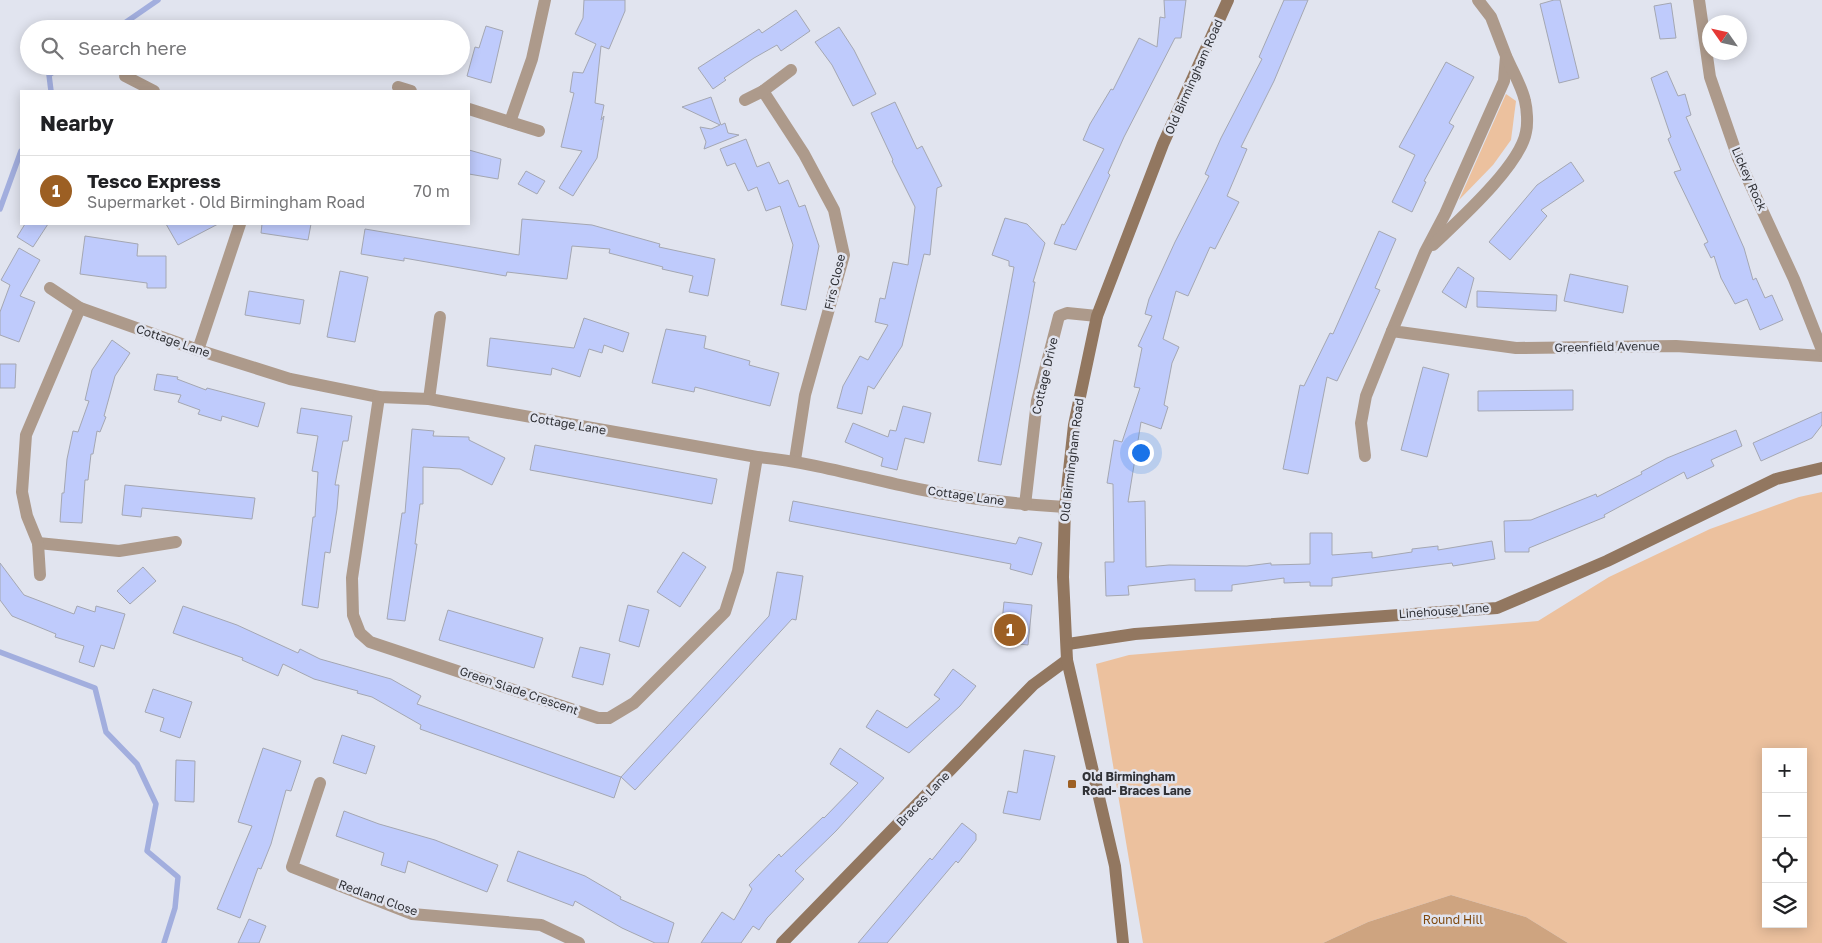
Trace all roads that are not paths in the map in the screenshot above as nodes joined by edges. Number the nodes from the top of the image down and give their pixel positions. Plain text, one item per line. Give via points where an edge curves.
1 (545, 0) edge
2 (1228, 0) edge
3 (1478, 0) edge
4 (1699, 0) edge
5 (1506, 56) junction
6 (791, 70) dead end
7 (125, 76) dead end
8 (152, 90) edge
9 (763, 91) junction
10 (745, 100) dead end
11 (470, 109) edge
12 (510, 122) junction
13 (539, 131) dead end
14 (240, 225) edge
15 (1425, 252) junction
16 (50, 288) dead end
17 (80, 308) junction
18 (1097, 316) junction
19 (440, 318) dead end
20 (1392, 331) junction
21 (198, 350) junction
22 (1822, 350) edge
23 (1822, 356) edge
24 (379, 397) junction
25 (429, 399) junction
26 (1365, 456) dead end
27 (758, 458) junction
28 (796, 460) junction
29 (1822, 468) edge
30 (1025, 505) junction
31 (1065, 507) junction
32 (176, 542) dead end
33 (38, 543) junction
34 (40, 575) dead end
35 (1068, 644) junction
36 (1068, 660) junction
37 (320, 783) dead end
38 (579, 943) edge
39 (782, 943) edge
40 (1123, 943) edge

1 - 12 street via 532,59
2 - 18 street, Old Birmingham Road via 1163,144
3 - 5 street via 1491,17
4 - 22 street, Lickey Rock via 1710,77 1738,158 1794,279
5 - 15 street via 1504,81
5 - 15 street via 1525,101 1526,132 1516,154 1501,174 1469,211
6 - 9 street
7 - 8 street
9 - 10 street
9 - 28 street, Firs Close via 804,154 834,210 844,255 805,395
11 - 12 street
12 - 13 street
14 - 21 street
15 - 20 street
16 - 17 street, Cottage Lane
17 - 21 street, Cottage Lane
17 - 33 street via 26,435 22,492
18 - 30 street, Cottage Drive via 1067,313 1059,316 1037,401
18 - 31 street, Old Birmingham Road via 1074,425
19 - 25 street
20 - 23 street, Greenfield Avenue via 1516,348 1676,346
20 - 26 street via 1366,396 1361,423
21 - 24 street, Cottage Lane via 290,379
24 - 25 street, Cottage Lane
24 - 27 street, Green Slade Crescent via 352,578 353,615 360,633 370,642 598,718 609,718 634,703 725,612 738,571
25 - 27 street, Cottage Lane
27 - 28 street, Cottage Lane
28 - 30 street, Cottage Lane via 919,489
29 - 35 street, Linehouse Lane via 1776,479 1607,561 1497,608 1135,634
30 - 31 street, Cottage Lane
31 - 35 street, Old Birmingham Road via 1064,578
32 - 33 street via 119,551
33 - 34 street
35 - 36 street, Old Birmingham Road
36 - 39 street, Braces Lane via 1033,685
36 - 40 street, Old Birmingham Road via 1114,866
37 - 38 street, Redland Close via 292,867 412,914 541,925

